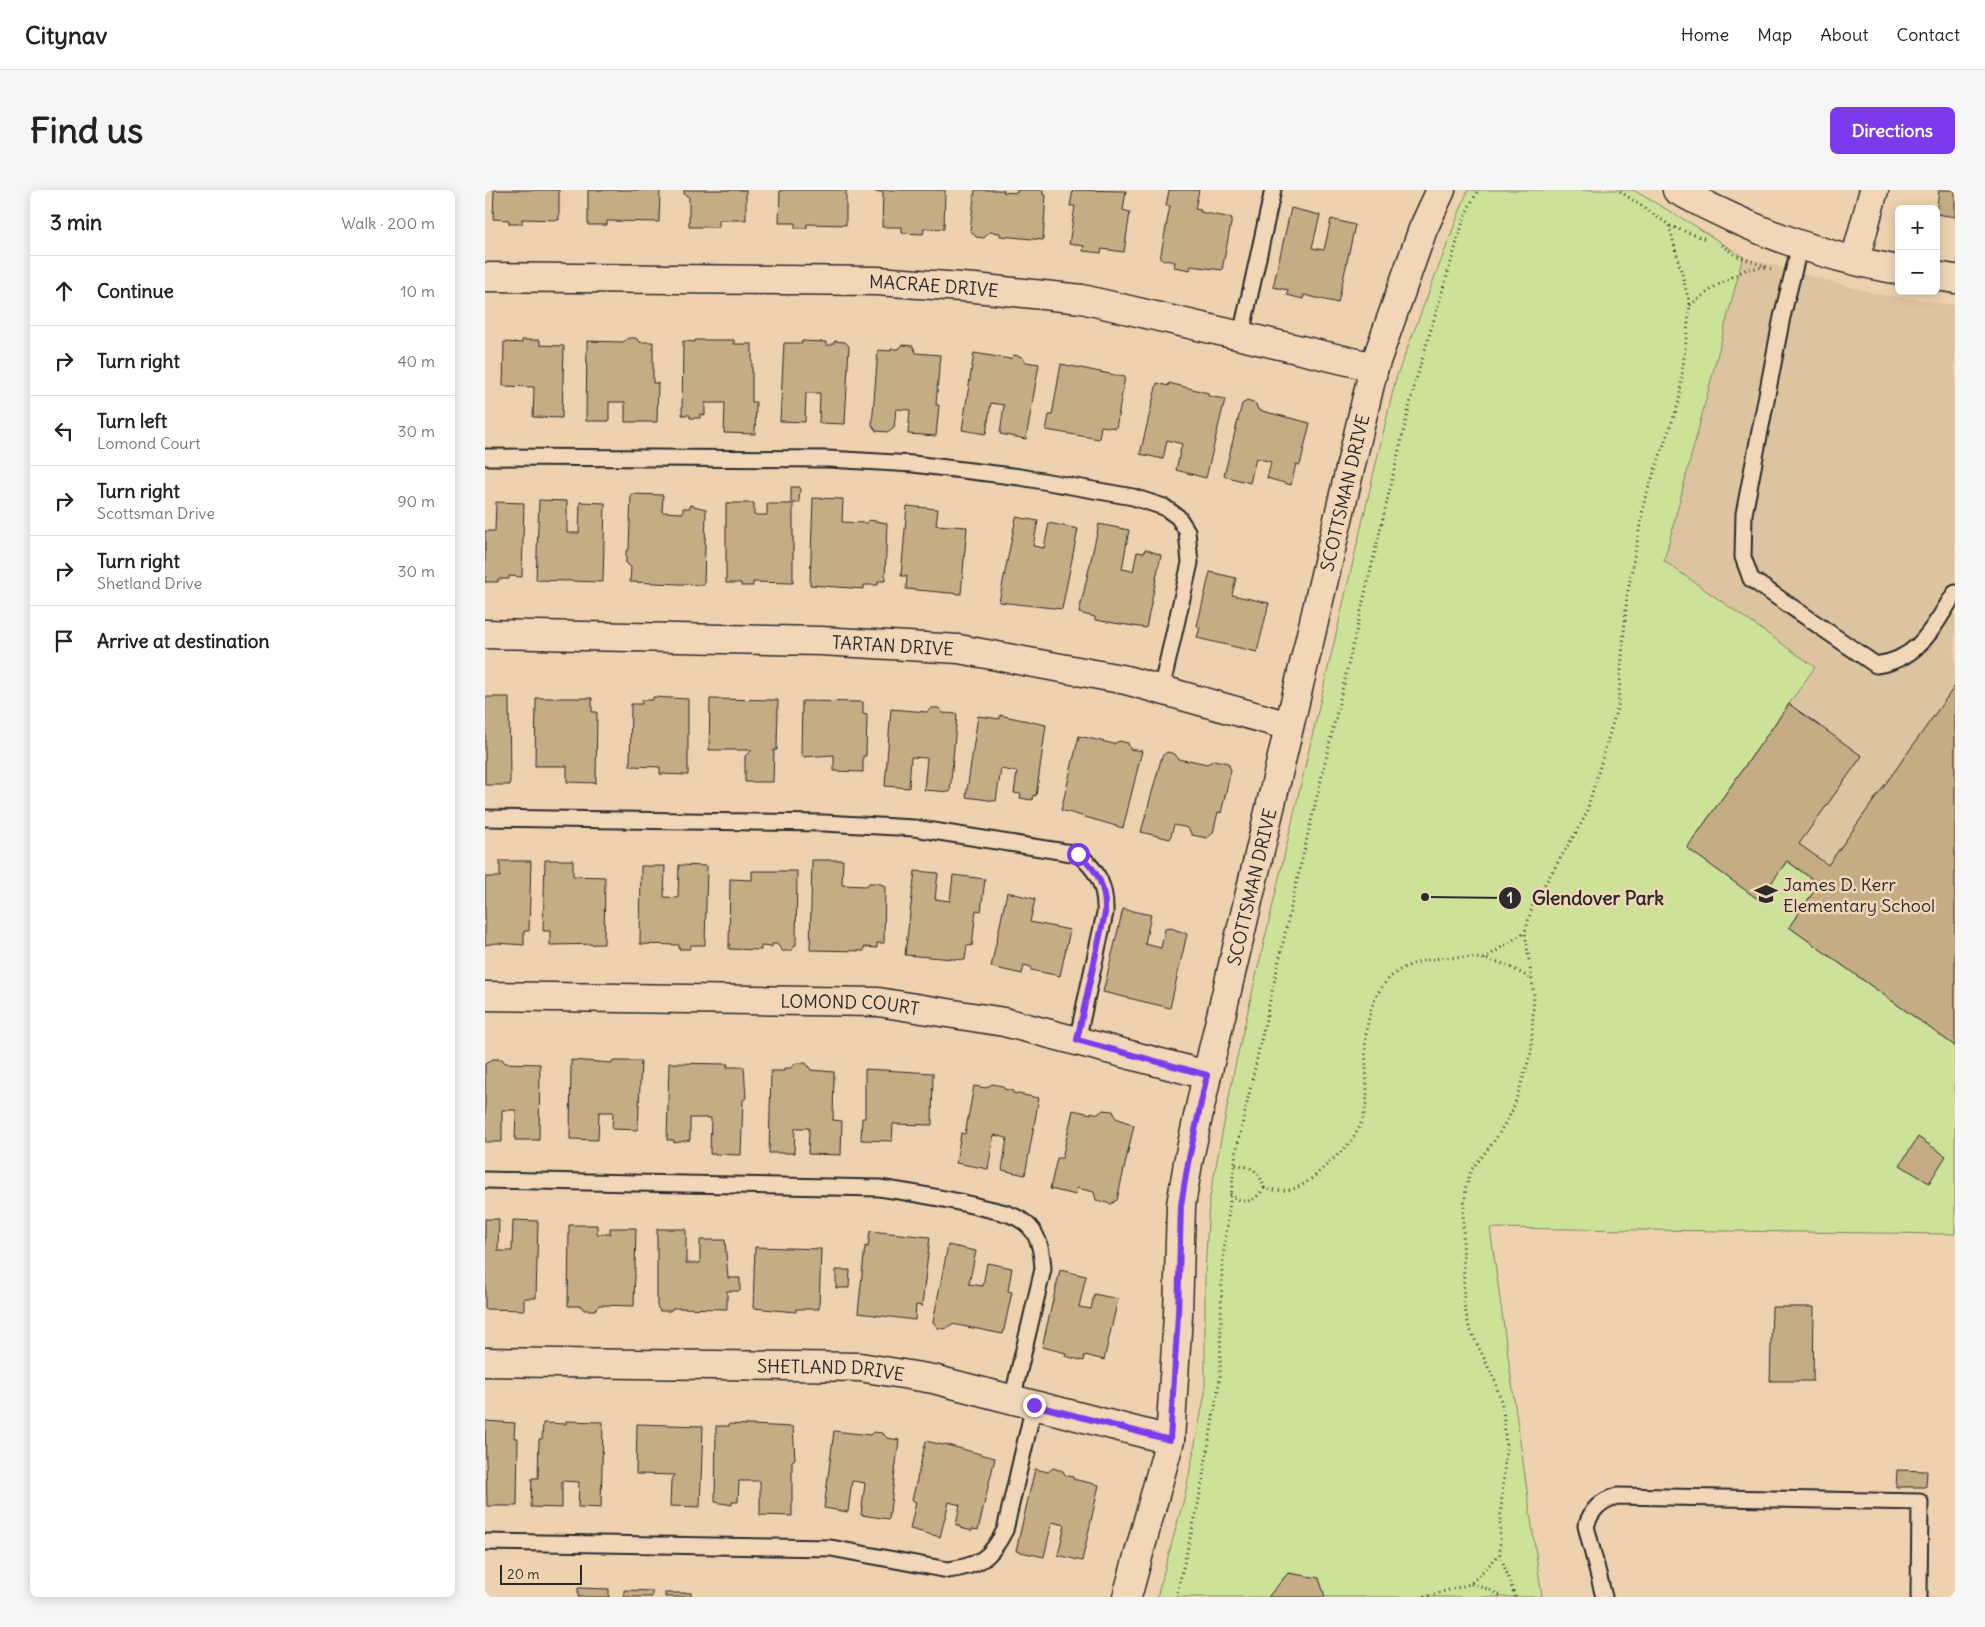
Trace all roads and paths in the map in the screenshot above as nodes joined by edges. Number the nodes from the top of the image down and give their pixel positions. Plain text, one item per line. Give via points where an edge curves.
1 (1273, 190) edge
2 (1441, 190) edge
3 (1477, 190) edge
4 (1618, 190) edge
5 (1677, 190) edge
6 (1874, 190) edge
7 (1669, 225) junction
8 (1709, 240) dead end
9 (1717, 243) dead end
10 (1799, 245) junction
11 (1855, 260) junction
12 (1895, 269) edge
13 (485, 277) edge
14 (1940, 277) edge
15 (1955, 279) edge
16 (1690, 305) junction
17 (1241, 335) junction
18 (1374, 367) junction
19 (485, 457) edge
20 (1955, 593) edge
21 (485, 634) edge
22 (1161, 690) junction
23 (1289, 726) junction
24 (485, 818) edge
25 (1525, 932) junction
26 (1483, 959) junction
27 (1532, 979) junction
28 (485, 996) edge
29 (1077, 1040) junction
30 (1207, 1075) junction
31 (1233, 1165) junction
32 (485, 1180) edge
33 (1264, 1188) junction
34 (1229, 1194) junction
35 (485, 1362) edge
36 (1023, 1402) junction
37 (1170, 1440) junction
38 (485, 1542) edge
39 (1500, 1554) junction
40 (1471, 1584) junction
41 (1127, 1597) edge
42 (1176, 1597) edge
43 (1424, 1597) edge
44 (1503, 1597) edge
45 (1515, 1597) edge
46 (1604, 1597) edge
47 (1919, 1597) edge

1 - 17 lane
2 - 18 street, SCOTTSMAN DRIVE via 1423,229
3 - 31 path via 1465,215 1415,383
4 - 7 path
5 - 10 street via 1721,214
6 - 11 street
7 - 8 path
7 - 16 path
9 - 16 path via 1735,255 1767,267 1747,269
10 - 11 street
10 - 20 lane via 1745,514 1743,557 1751,579 1876,665 1892,663 1921,645
11 - 12 street
13 - 17 street, MACRAE DRIVE via 877,281 975,288 1082,300
14 - 15 street
16 - 25 path via 1679,402 1645,498 1627,596 1618,705 1585,817 1533,904
17 - 18 street, MACRAE DRIVE
18 - 23 street, SCOTTSMAN DRIVE
19 - 22 lane via 828,459 913,464 1020,477 1156,504 1178,517 1187,531 1190,563
21 - 22 street, TARTAN DRIVE via 821,641 959,649 1126,680
22 - 23 street, TARTAN DRIVE
23 - 30 street, SCOTTSMAN DRIVE
24 - 29 lane via 824,823 913,828 1078,854 1092,866 1106,896
25 - 26 path
25 - 27 path
26 - 27 path via 1496,961
26 - 33 path via 1432,958 1413,962 1389,975 1374,997 1366,1034 1369,1097 1361,1123 1345,1150 1307,1184 1291,1190
27 - 39 path via 1531,1053 1512,1112 1471,1170 1463,1216 1464,1304 1469,1327 1495,1381 1503,1408 1506,1448
28 - 29 street, LOMOND COURT via 878,1002 1004,1022
29 - 30 street, LOMOND COURT
30 - 37 street, SCOTTSMAN DRIVE via 1181,1205
31 - 33 path via 1245,1165 1255,1170
31 - 34 path
32 - 36 lane via 879,1188 941,1197 1009,1214 1024,1222 1036,1235 1042,1252 1043,1269
33 - 34 path via 1258,1197 1248,1202
34 - 42 path via 1222,1267 1220,1378 1198,1505
35 - 36 street, SHETLAND DRIVE via 860,1367 933,1379
36 - 37 street, SHETLAND DRIVE
36 - 38 lane via 1005,1530 997,1547 983,1560 967,1568 948,1570 831,1548
37 - 41 street, SCOTTSMAN DRIVE
39 - 40 path
39 - 45 path
40 - 43 path
40 - 44 path
46 - 47 lane via 1586,1526 1596,1506 1617,1496 1920,1502

